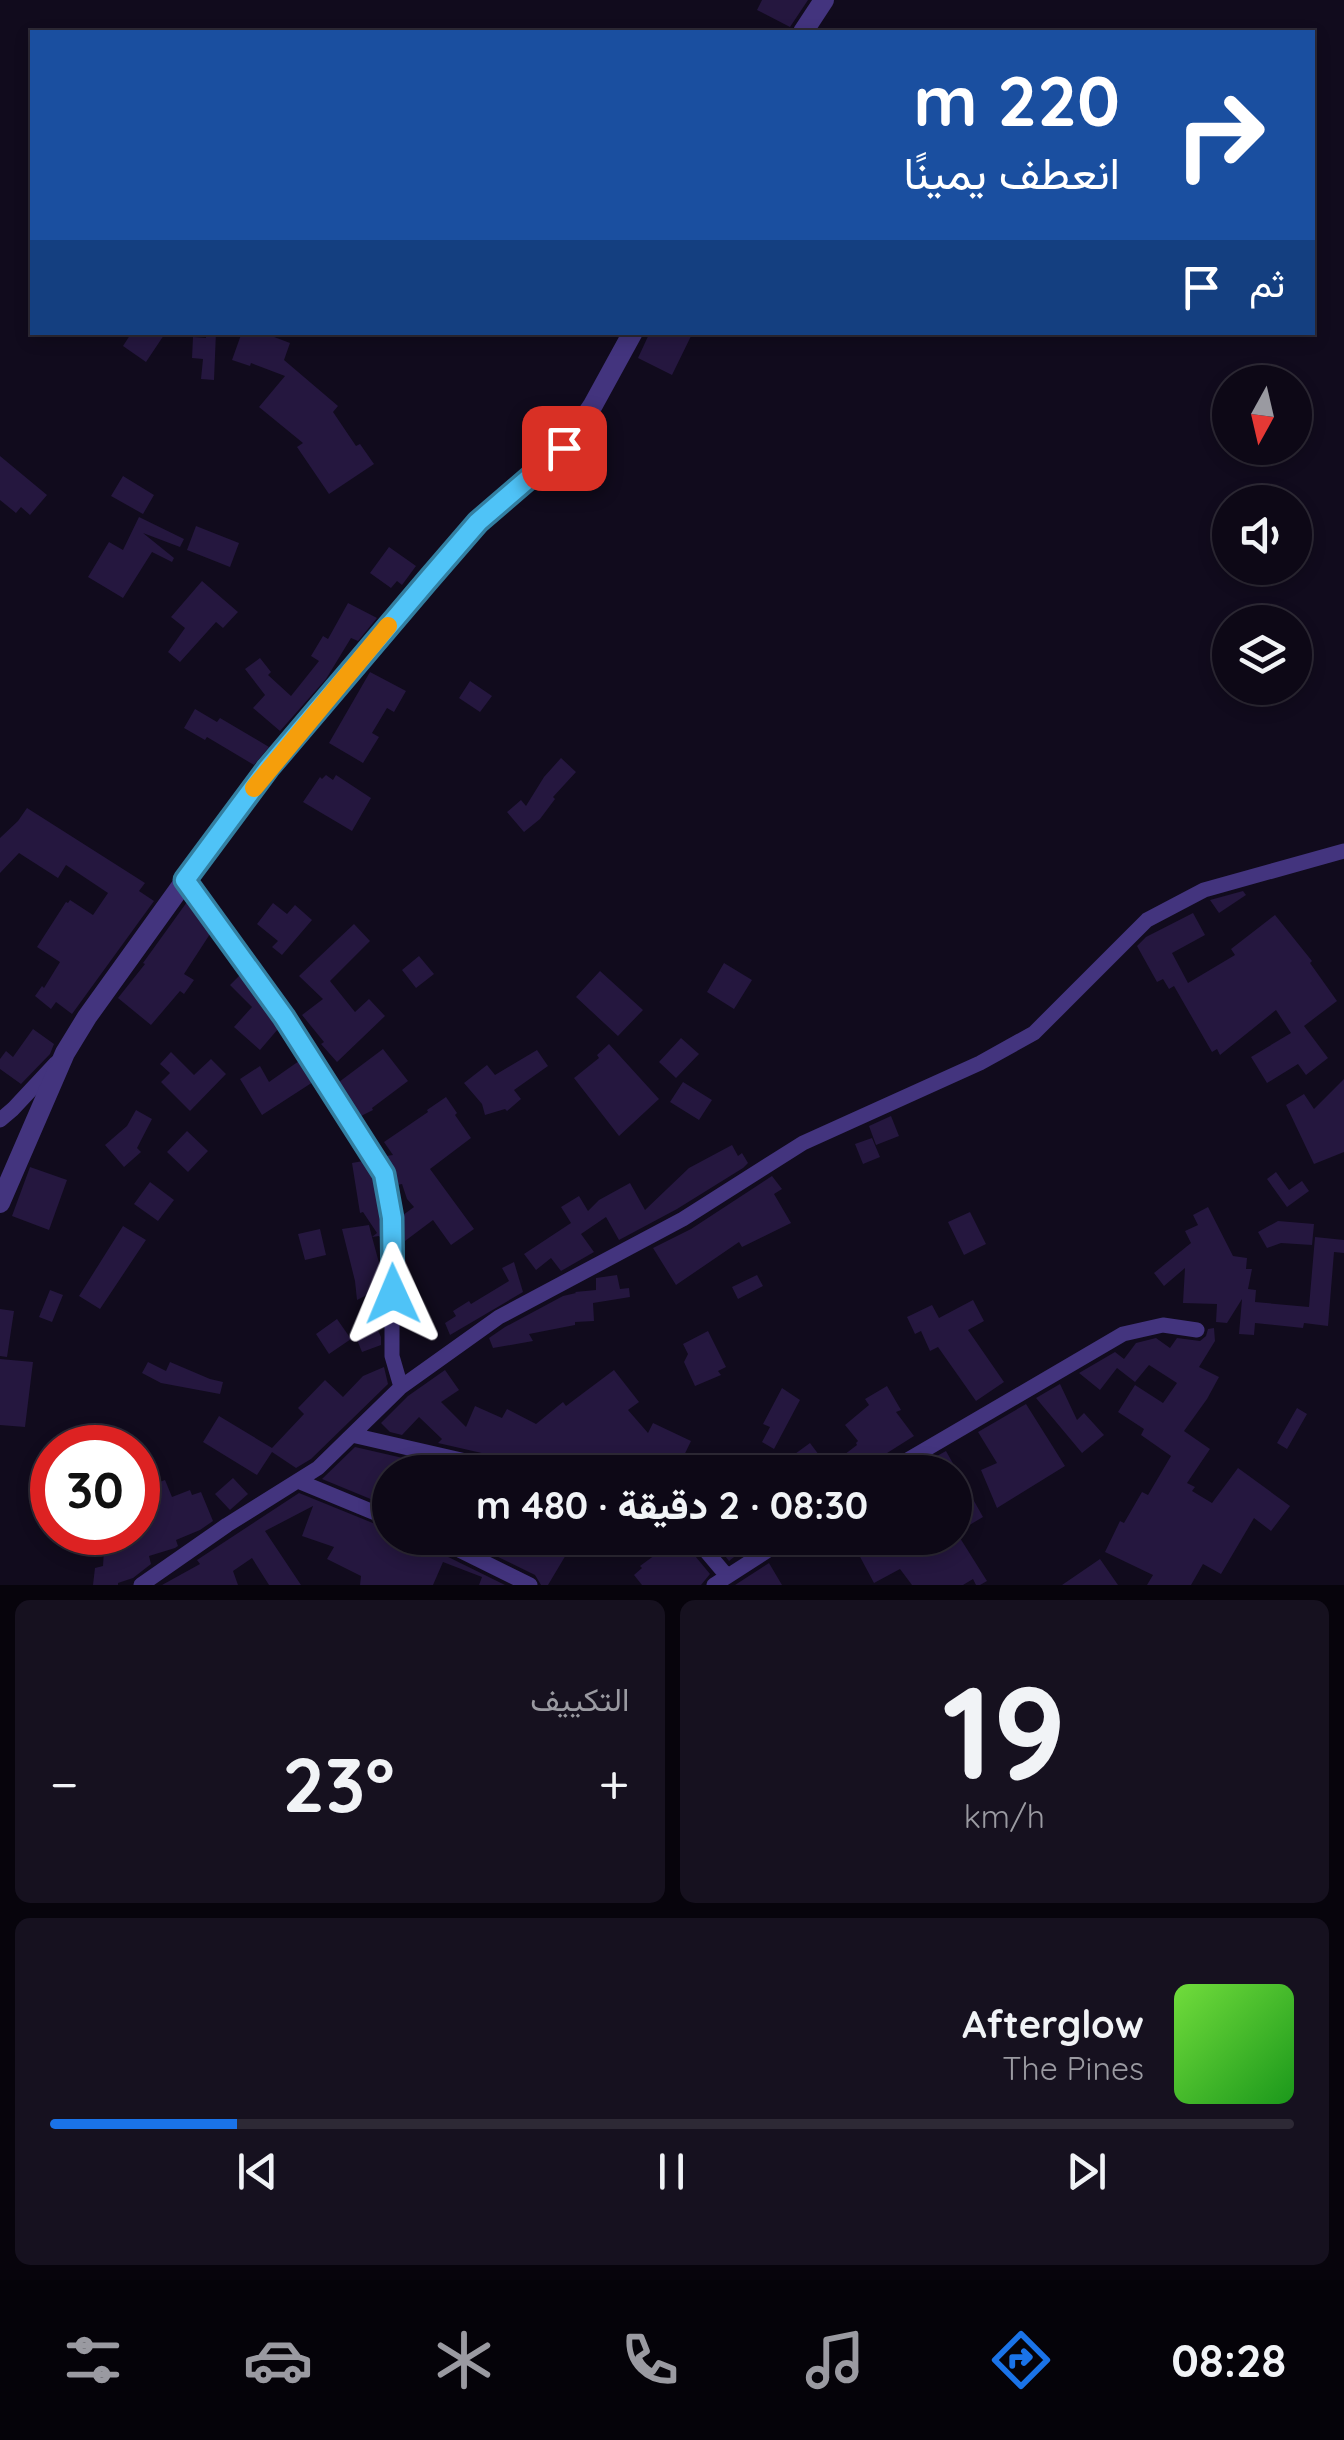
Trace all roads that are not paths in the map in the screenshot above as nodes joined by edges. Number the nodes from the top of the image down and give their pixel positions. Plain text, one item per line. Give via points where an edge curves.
1 (824, 0) edge
2 (804, 30) edge
3 (631, 335) edge
4 (1344, 851) edge
5 (185, 880) junction
6 (66, 1052) junction
7 (0, 1120) edge
8 (0, 1203) edge
9 (1197, 1330) dead end
10 (401, 1387) junction
11 (352, 1435) junction
12 (439, 1455) edge
13 (916, 1455) edge
14 (298, 1480) junction
15 (372, 1511) edge
16 (470, 1555) edge
17 (705, 1555) edge
18 (760, 1555) edge
19 (720, 1580) edge
20 (140, 1585) edge
21 (530, 1585) edge

1 - 2 street
3 - 5 street via 564,448 478,522 268,768
4 - 10 street via 1204,890 1147,920 1034,1034 802,1142 683,1219 500,1316
5 - 6 street
5 - 10 street via 284,1017 384,1174 392,1218 392,1356
6 - 7 street
6 - 8 street
9 - 13 street via 1163,1325 1123,1334
10 - 11 street
11 - 12 street
11 - 14 street
14 - 15 street
14 - 20 street
16 - 21 street
17 - 19 street
18 - 19 street

